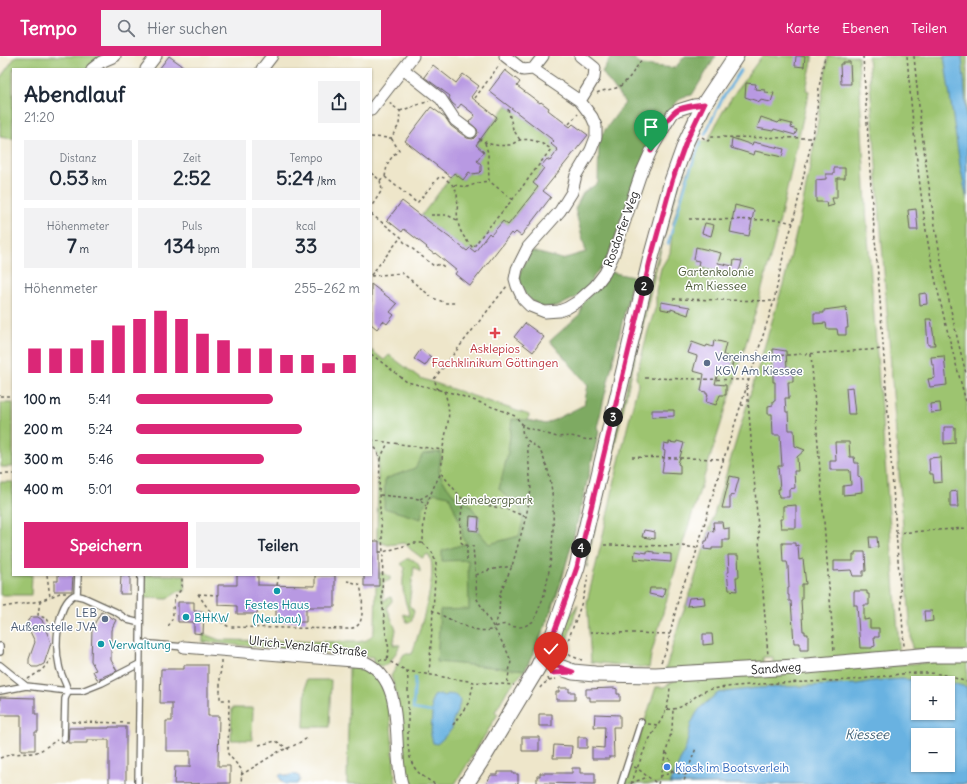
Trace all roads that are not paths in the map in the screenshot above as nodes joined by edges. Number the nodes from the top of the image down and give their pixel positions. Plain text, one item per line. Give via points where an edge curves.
1 (115, 56) edge
2 (156, 56) edge
3 (272, 56) edge
4 (413, 56) edge
5 (505, 56) edge
6 (543, 56) edge
7 (580, 56) edge
8 (736, 56) edge
9 (93, 68) edge
10 (147, 68) edge
11 (263, 68) edge
12 (403, 69) junction
13 (533, 69) junction
14 (582, 104) junction
15 (704, 104) junction
16 (372, 109) edge
17 (471, 132) road end
18 (78, 576) edge
19 (141, 576) edge
20 (75, 596) junction
21 (140, 624) junction
22 (140, 643) junction
23 (0, 646) edge
24 (184, 647) joint
25 (0, 652) edge
26 (967, 655) edge
27 (545, 656) junction
28 (139, 664) junction
29 (0, 665) edge
30 (579, 672) junction
31 (24, 684) junction
32 (519, 688) junction
33 (0, 691) edge
34 (68, 691) junction
35 (641, 722) road end
36 (64, 739) road end
37 (485, 755) junction
38 (138, 784) edge
39 (402, 784) edge
40 (466, 784) edge
41 (470, 784) edge
42 (621, 784) edge

1 - 9 street
2 - 10 street
3 - 11 street
4 - 12 street
5 - 13 street, Rosdorfer Weg via 523,70
6 - 13 street
7 - 14 street via 595,68 594,78
8 - 15 main road
12 - 16 street
12 - 17 street via 439,97 455,120
13 - 14 street, Rosdorfer Weg
14 - 15 street, Rosdorfer Weg via 596,126 596,137 576,175 572,192 560,211 528,247 515,279 523,299 530,306 545,312 568,308 595,286 605,273 640,176 665,126 678,110
15 - 27 main road via 686,142 672,181 650,261 577,567
18 - 20 lane
19 - 21 lane
20 - 21 lane via 83,596
20 - 34 lane via 67,603 60,619 58,634 59,667
21 - 22 lane
22 - 24 lane, Ulrich-Venzlaff-Straße
22 - 28 lane
23 - 25 lane
24 - 39 street, Ulrich-Venzlaff-Straße via 365,662 371,665 383,676 392,696
26 - 30 main road, Sandweg via 932,655 663,675
27 - 30 main road, Sandweg
27 - 32 main road
28 - 34 lane via 82,691
28 - 38 lane
29 - 31 lane
30 - 32 main road via 547,674
31 - 33 lane
31 - 34 lane
32 - 37 main road
34 - 36 lane via 65,699
35 - 42 lane
37 - 40 main road
37 - 41 main road

